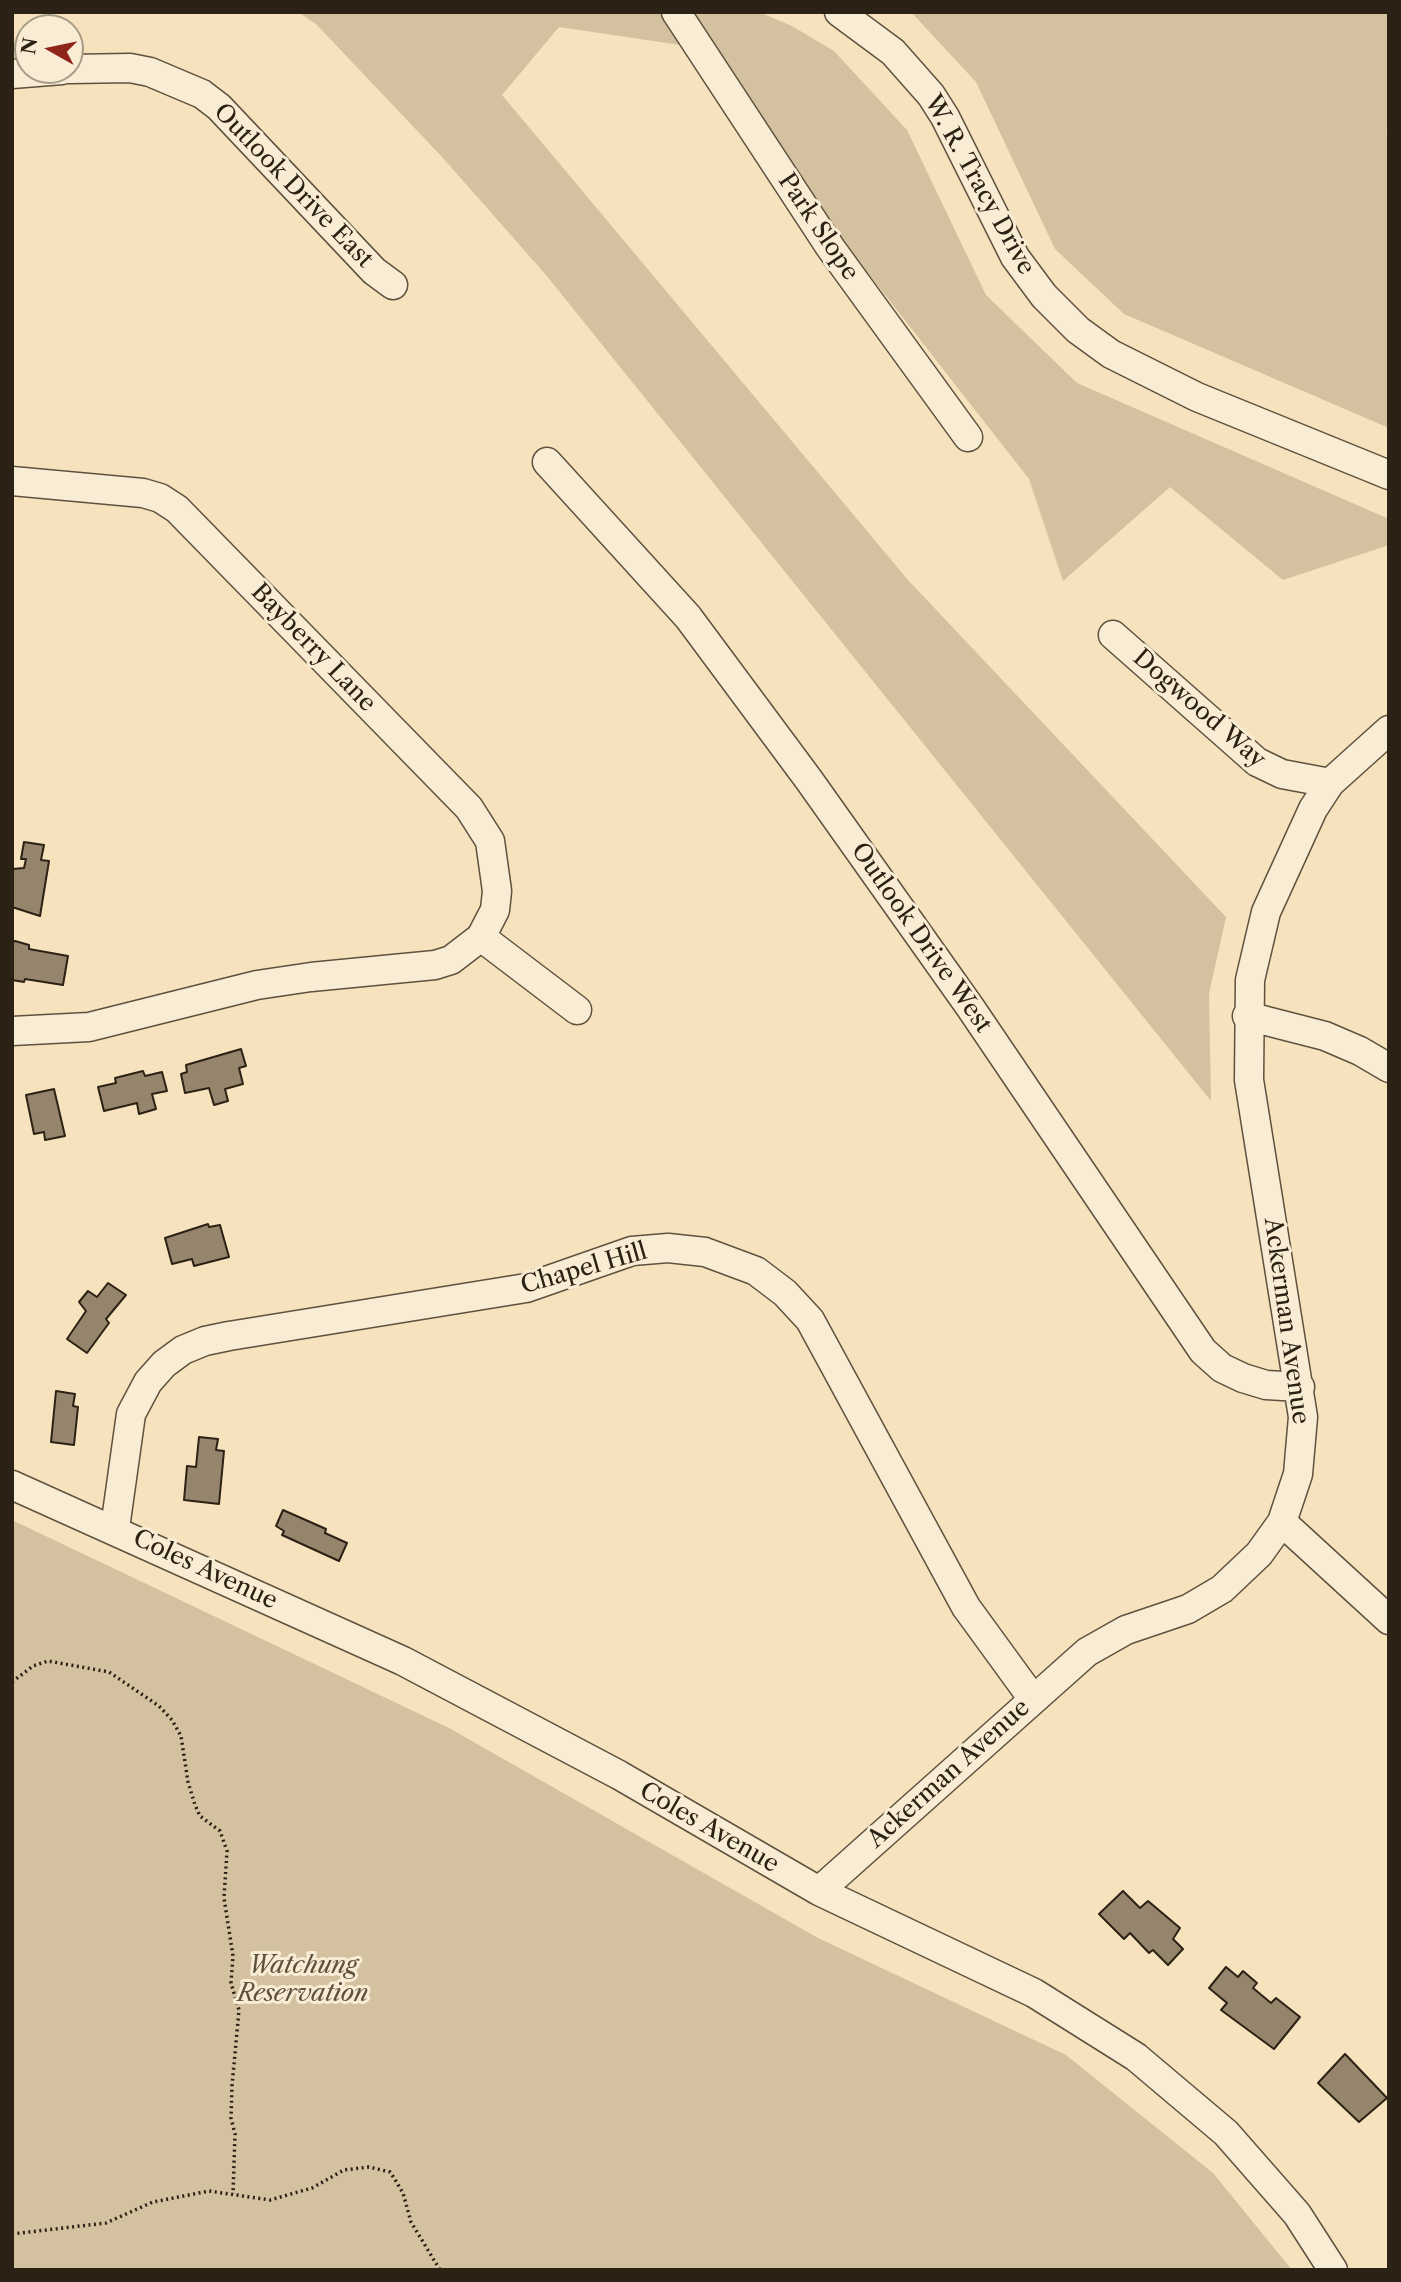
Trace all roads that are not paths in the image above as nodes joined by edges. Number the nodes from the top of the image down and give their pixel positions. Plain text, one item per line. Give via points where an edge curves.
1 (676, 12) edge
2 (839, 12) edge
3 (84, 69) edge
4 (393, 285) dead end
5 (968, 437) dead end
6 (547, 462) dead end
7 (1389, 475) edge
8 (12, 481) edge
9 (1113, 635) dead end
10 (1389, 730) edge
11 (1330, 783) junction
12 (481, 937) junction
13 (577, 1010) dead end
14 (1247, 1016) junction
15 (12, 1031) edge
16 (1389, 1068) edge
17 (1300, 1387) junction
18 (12, 1485) edge
19 (1282, 1522) junction
20 (115, 1528) junction
21 (1389, 1620) edge
22 (1033, 1699) junction
23 (819, 1891) junction
24 (1333, 2270) edge

1 - 5 street, Park Slope via 830,247
2 - 7 street, W. R. Tracy Drive via 893,52 931,94 1015,257 1044,296 1078,330 1150,376
3 - 4 street, Outlook Drive East via 150,72 202,94 374,271
6 - 17 street, Outlook Drive West via 688,617 809,780 970,1007 1203,1351 1243,1378
8 - 12 street, Bayberry Lane via 143,493 177,509 469,808 489,841 496,875 495,909
9 - 11 street, Dogwood Way via 1257,762 1282,774
10 - 11 street, Ackerman Avenue
11 - 14 street, Ackerman Avenue via 1292,850 1266,912 1250,980
12 - 13 street
12 - 15 street, Bayberry Lane via 451,960 417,969 311,977 226,992 89,1027
14 - 16 street via 1325,1036
14 - 17 street, Ackerman Avenue via 1249,1080
17 - 19 street, Ackerman Avenue via 1300,1460
18 - 20 street, Coles Avenue
19 - 21 street
19 - 22 street, Ackerman Avenue via 1259,1554 1222,1589 1188,1609 1103,1641
20 - 22 street, Chapel Hill via 131,1414 148,1382 183,1350 205,1340 526,1288 632,1251 705,1252 756,1271 810,1320 966,1607
20 - 23 street, Coles Avenue via 495,1707
22 - 23 street, Ackerman Avenue
23 - 24 street, Coles Avenue via 1034,1993 1136,2057 1226,2133 1297,2214

